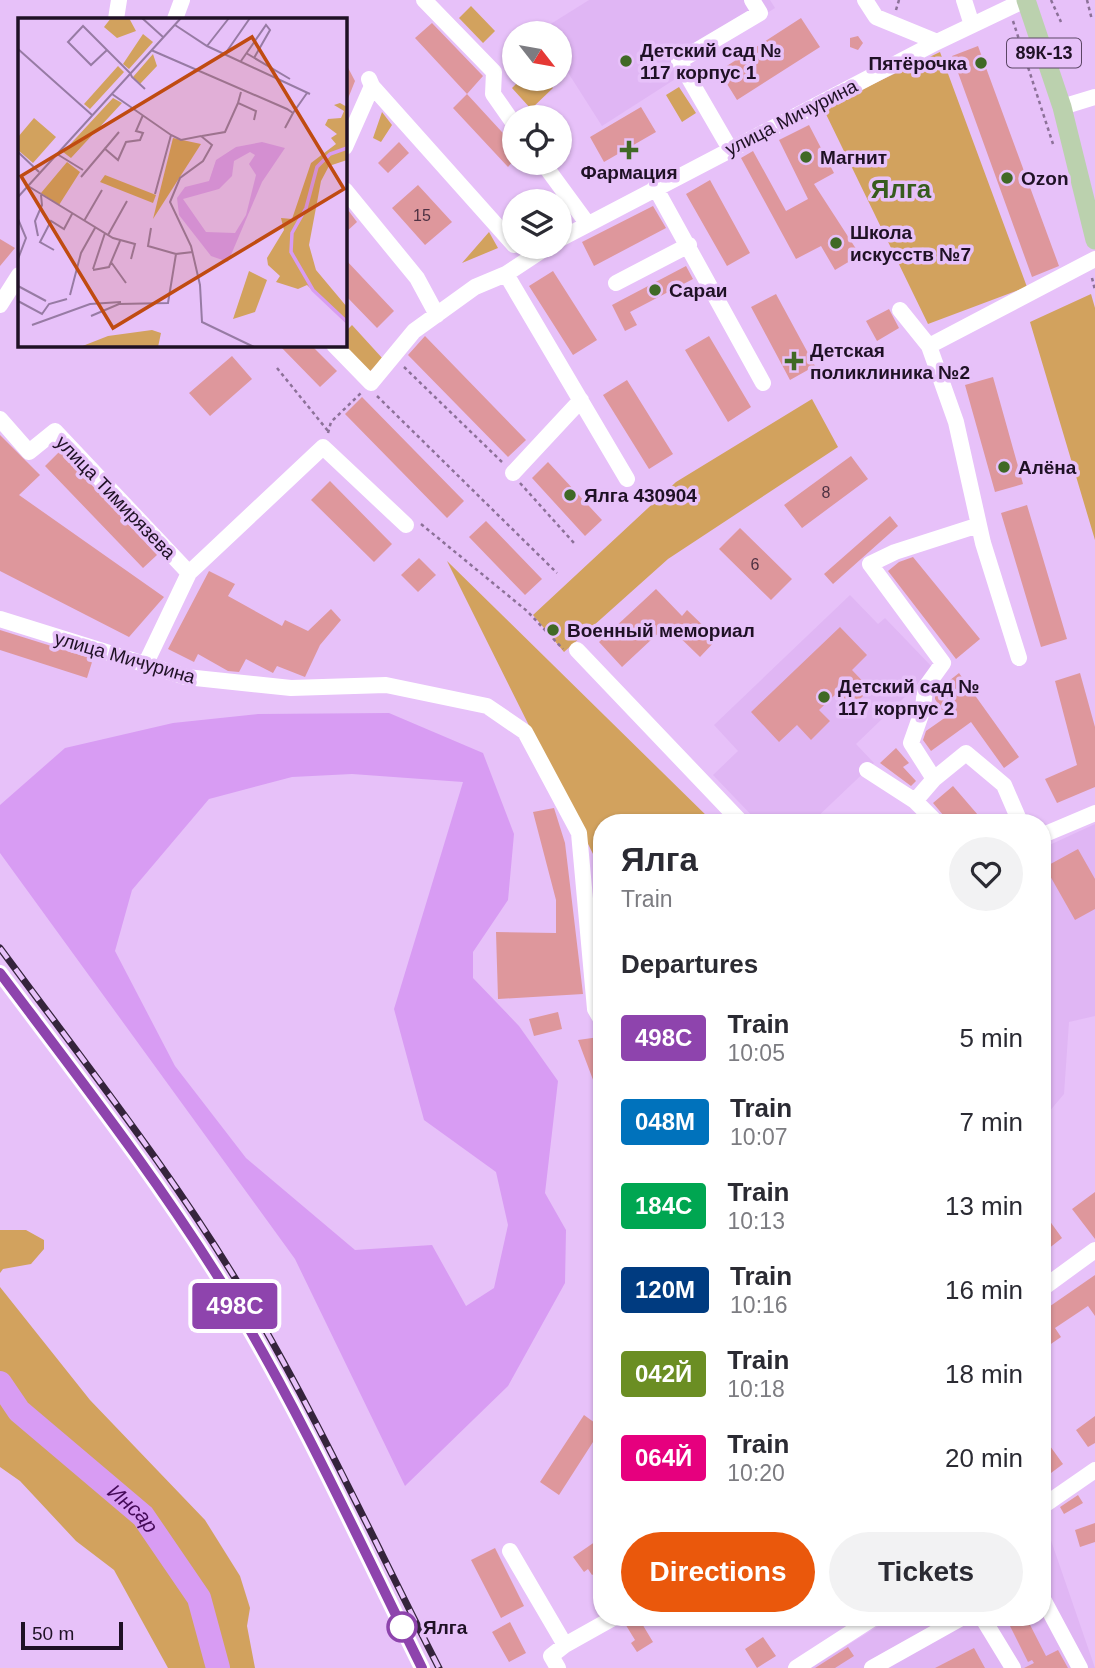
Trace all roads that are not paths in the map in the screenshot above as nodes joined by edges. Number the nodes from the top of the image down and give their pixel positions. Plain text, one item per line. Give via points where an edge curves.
1 (119, 0) edge
2 (182, 0) edge
3 (424, 0) edge
4 (752, 0) edge
5 (865, 0) edge
6 (964, 0) edge
7 (1010, 4) edge
8 (116, 18) edge
9 (175, 18) edge
10 (972, 25) junction
11 (937, 42) junction
12 (1095, 97) edge
13 (502, 107) edge
14 (1062, 107) junction
15 (346, 144) edge
16 (730, 149) junction
17 (552, 175) edge
18 (655, 187) junction
19 (347, 200) edge
20 (587, 223) junction
21 (502, 231) edge
22 (572, 232) edge
23 (1095, 240) edge
24 (689, 245) junction
25 (514, 259) edge
26 (1095, 259) edge
27 (506, 274) junction
28 (18, 277) edge
29 (615, 283) dead end
30 (0, 305) edge
31 (900, 310) dead end
32 (436, 315) junction
33 (335, 346) edge
34 (929, 346) junction
35 (763, 383) dead end
36 (581, 400) junction
37 (0, 419) edge
38 (513, 473) road end
39 (627, 479) dead end
40 (406, 525) dead end
41 (979, 525) junction
42 (189, 573) junction
43 (0, 619) edge
44 (577, 650) dead end
45 (1019, 658) dead end
46 (145, 664) junction
47 (867, 770) dead end
48 (934, 779) junction
49 (915, 801) junction
50 (1095, 813) edge
51 (733, 814) edge
52 (928, 814) edge
53 (1017, 814) edge
54 (1051, 832) edge
55 (593, 997) edge
56 (1095, 1250) edge
57 (1051, 1282) edge
58 (1095, 1471) edge
59 (1051, 1501) edge
60 (510, 1551) dead end
61 (1051, 1614) edge
62 (599, 1626) edge
63 (861, 1626) edge
64 (947, 1626) edge
65 (987, 1626) edge
66 (565, 1645) junction
67 (558, 1668) edge
68 (796, 1668) edge
69 (872, 1668) edge
70 (1013, 1668) edge
71 (1080, 1668) edge

1 - 8 street
2 - 9 street
3 - 13 street via 494,72 493,94
4 - 16 street via 760,13 679,61
5 - 11 street via 876,17
6 - 10 street
7 - 10 street, улица Мичурина
7 - 14 main road, 89К-13
10 - 11 street, улица Мичурина
11 - 16 street, улица Мичурина
12 - 14 street
14 - 23 main road, 89К-13
15 - 21 street via 370,82
16 - 18 street, улица Мичурина
17 - 20 street
18 - 20 street, улица Мичурина
18 - 24 street
19 - 32 street via 417,278
20 - 22 street, улица Мичурина
24 - 29 street
24 - 35 street
25 - 27 street
26 - 34 street
27 - 32 street via 475,287
27 - 36 street
28 - 30 street
31 - 34 street
32 - 33 street via 414,331 369,385
34 - 41 street via 956,422
36 - 38 street
36 - 39 street
37 - 42 street, улица Тимирязева via 29,452 55,430
40 - 42 street via 326,439
41 - 45 street
41 - 48 street via 870,564 943,663 925,688 911,743
42 - 46 street, улица Тимирязева
43 - 46 street, улица Мичурина
44 - 51 street
46 - 55 street, улица Мичурина via 186,677 291,688 386,685 487,706 525,732 579,833
47 - 49 street
48 - 49 street
48 - 53 street via 966,753 1004,785
49 - 52 street
50 - 54 street
56 - 57 street
58 - 59 street
60 - 66 street
61 - 71 street
62 - 66 street
63 - 68 street
64 - 69 street
65 - 70 street
66 - 67 street via 551,1656

